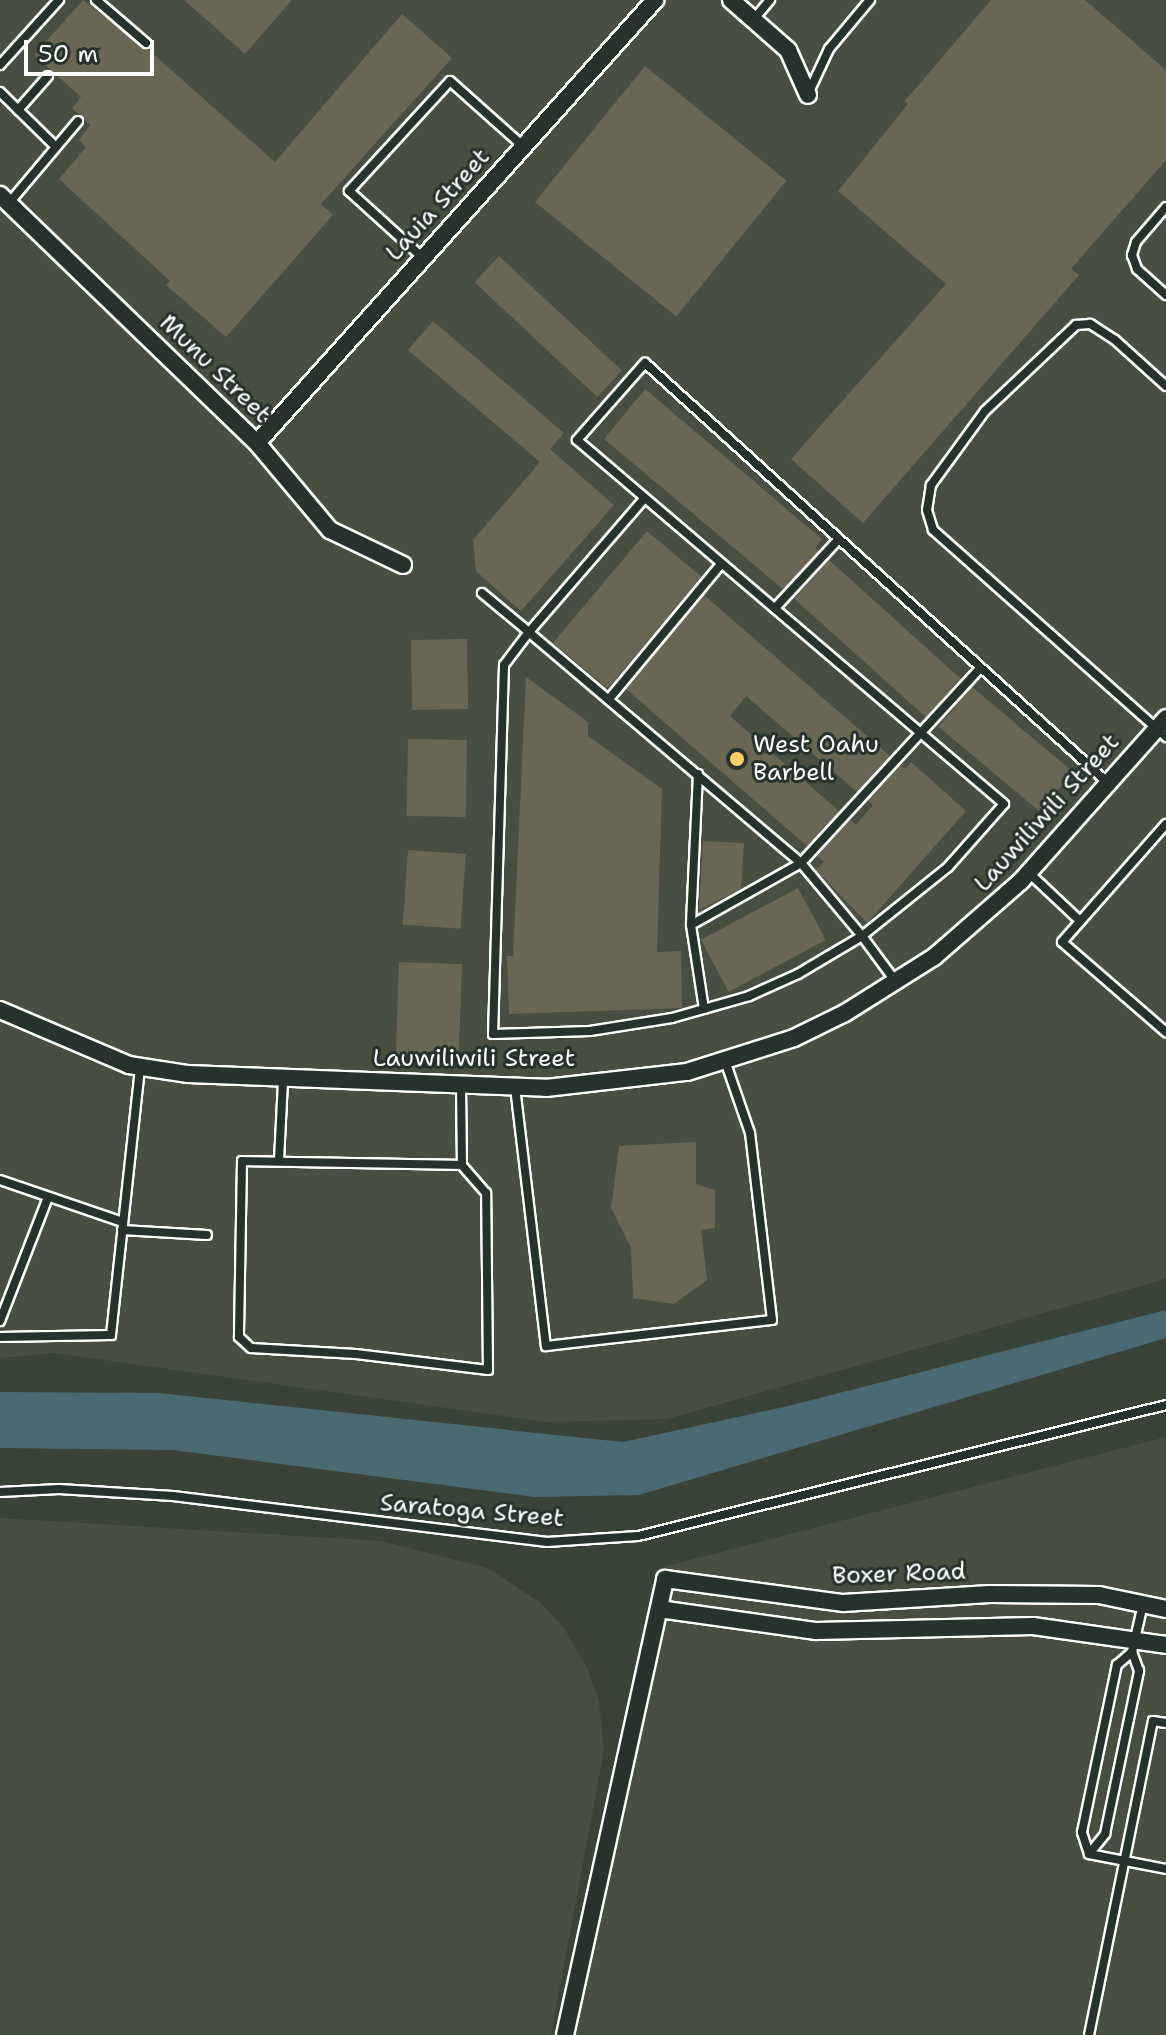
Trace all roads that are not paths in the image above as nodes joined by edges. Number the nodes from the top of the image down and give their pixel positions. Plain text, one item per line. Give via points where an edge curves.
1 (59, 0) edge
2 (96, 0) edge
3 (655, 0) edge
4 (731, 0) edge
5 (770, 0) edge
6 (870, 0) edge
7 (754, 19) junction
8 (146, 43) dead end
9 (0, 65) edge
10 (48, 76) dead end
11 (0, 92) edge
12 (808, 95) joint
13 (18, 110) junction
14 (78, 121) dead end
15 (523, 146) junction
16 (56, 147) junction
17 (4, 199) edge
18 (1166, 207) edge
19 (423, 258) junction
20 (1166, 295) edge
21 (1166, 386) edge
22 (257, 443) junction
23 (644, 499) junction
24 (838, 540) junction
25 (721, 564) junction
26 (403, 565) dead end
27 (482, 593) dead end
28 (775, 608) junction
29 (529, 632) junction
30 (980, 668) junction
31 (609, 699) junction
32 (1163, 728) edge
33 (921, 732) junction
34 (698, 774) junction
35 (1108, 783) junction
36 (1166, 824) edge
37 (801, 863) junction
38 (1028, 872) junction
39 (1080, 921) junction
40 (691, 925) junction
41 (862, 936) junction
42 (896, 983) junction
43 (704, 1009) junction
44 (0, 1010) edge
45 (1166, 1032) edge
46 (725, 1061) junction
47 (140, 1067) junction
48 (283, 1080) junction
49 (461, 1085) junction
50 (515, 1087) junction
51 (279, 1160) junction
52 (462, 1165) junction
53 (0, 1180) edge
54 (48, 1197) junction
55 (123, 1226) junction
56 (207, 1235) dead end
57 (0, 1321) edge
58 (0, 1337) edge
59 (1166, 1405) edge
60 (0, 1492) edge
61 (1143, 1604) junction
62 (659, 1609) junction
63 (1166, 1609) edge
64 (1134, 1645) junction
65 (1166, 1645) edge
66 (1166, 1723) edge
67 (1089, 1854) junction
68 (1124, 1860) junction
69 (1166, 1869) edge
70 (565, 2035) edge
71 (1089, 2035) edge

1 - 9 lane
2 - 8 lane
3 - 15 street, Lauia Street
4 - 7 street
5 - 7 lane
6 - 12 lane via 829,49
7 - 12 street via 788,50
10 - 13 lane
11 - 13 lane
13 - 16 lane
14 - 16 lane
15 - 19 street, Lauia Street
15 - 19 lane via 450,81 349,191
16 - 17 lane
17 - 22 street, Munu Street
18 - 20 lane via 1136,242 1132,255 1137,269
19 - 22 street, Lauia Street
21 - 32 lane via 1115,340 1090,324 1076,325 985,411 931,485 927,510 933,530
22 - 26 street, Munu Street via 330,530
23 - 24 lane via 577,440 645,363
23 - 25 lane
23 - 29 lane
24 - 28 lane
24 - 30 lane
25 - 28 lane
25 - 31 lane
27 - 29 lane
28 - 33 lane
29 - 31 lane
29 - 43 lane via 504,665 493,1034 590,1031
30 - 33 lane
30 - 35 lane
31 - 34 lane
32 - 35 street, Lauwiliwili Street
33 - 37 lane
33 - 41 lane via 1004,804 948,867
34 - 37 lane
34 - 40 lane
35 - 38 street, Lauwiliwili Street
36 - 39 lane
37 - 40 lane
37 - 41 lane
38 - 39 lane
38 - 42 street, Lauwiliwili Street via 984,917
39 - 45 lane via 1062,942
40 - 43 lane
41 - 42 lane
41 - 43 lane via 798,974
42 - 46 street, Lauwiliwili Street via 794,1038
44 - 47 street, Lauwiliwili Street via 78,1047
46 - 50 street, Lauwiliwili Street via 632,1080
46 - 50 lane via 750,1133 772,1320 546,1346
47 - 48 street, Lauwiliwili Street
47 - 55 lane
48 - 49 street, Lauwiliwili Street
48 - 51 lane
49 - 50 street, Lauwiliwili Street
49 - 52 lane
51 - 52 lane
51 - 52 lane via 242,1161 239,1337 251,1348 488,1370 486,1193
53 - 54 lane
54 - 55 lane
54 - 57 lane
55 - 56 lane
55 - 58 lane via 111,1335
59 - 60 lane, Saratoga Street via 638,1536 547,1542 173,1496 59,1489
61 - 62 street, Boxer Road via 1099,1595 1006,1594 843,1603 665,1579
61 - 63 street, Boxer Road
61 - 64 lane
62 - 64 street via 816,1631 1033,1626
62 - 70 street, Boxer Road
64 - 65 street
64 - 67 lane via 1139,1671 1105,1834
64 - 67 lane via 1117,1665 1082,1832
66 - 68 lane via 1153,1721
67 - 68 lane
68 - 69 lane
68 - 71 lane

